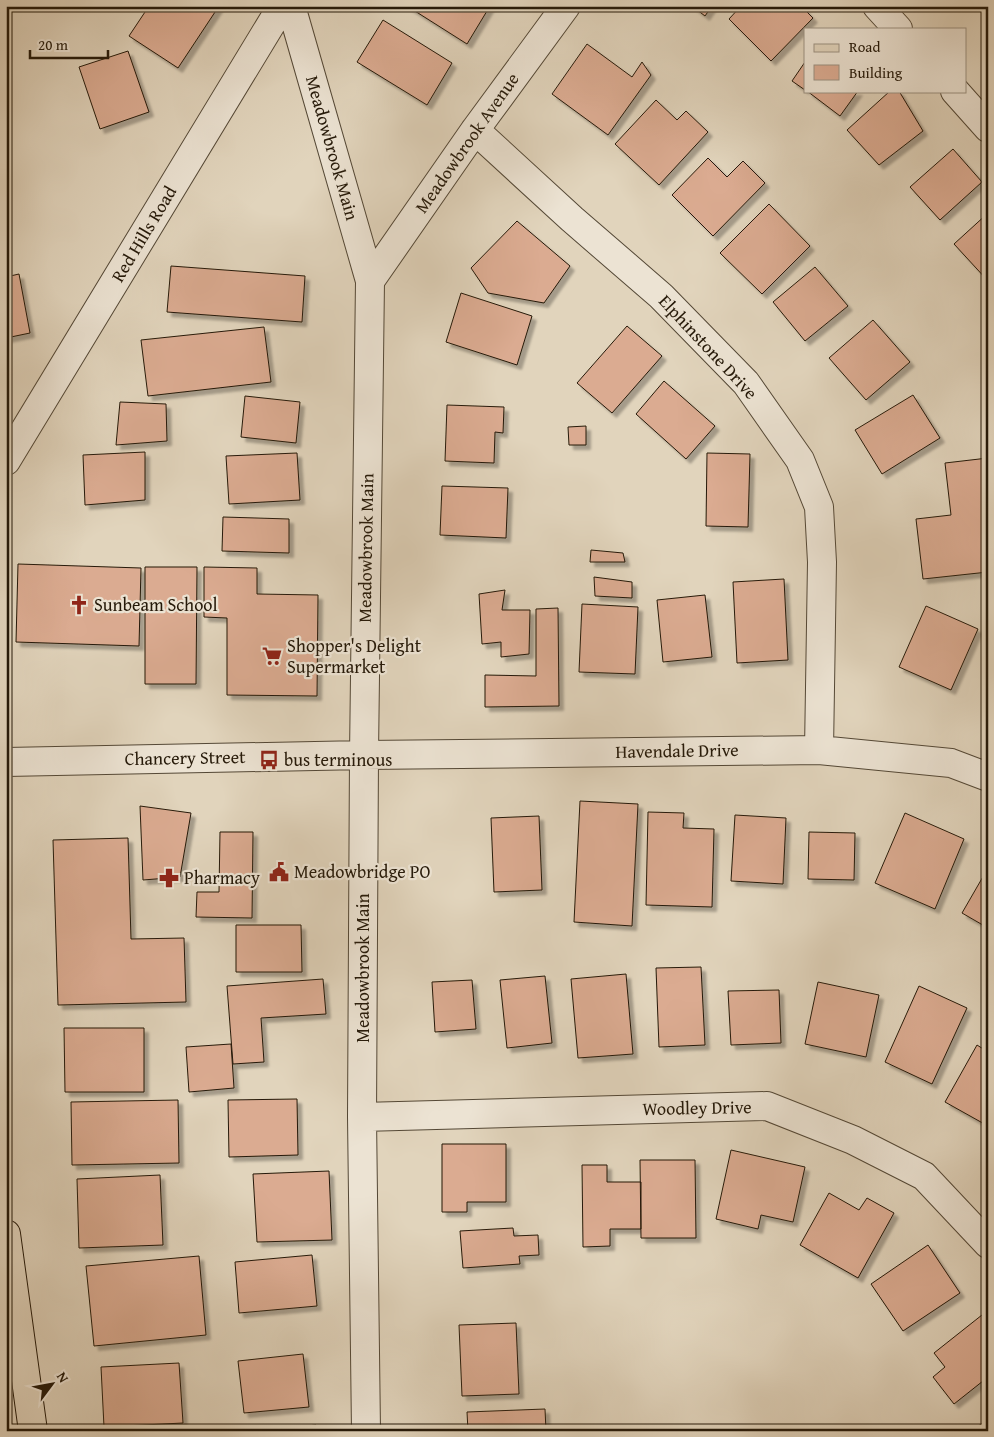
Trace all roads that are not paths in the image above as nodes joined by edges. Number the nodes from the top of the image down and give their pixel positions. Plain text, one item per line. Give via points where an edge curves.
1 (282, 6) edge
2 (291, 6) edge
3 (566, 6) edge
4 (877, 6) edge
5 (897, 28) edge
6 (956, 92) edge
7 (988, 128) edge
8 (475, 130) junction
9 (370, 282) junction
10 (6, 461) edge
11 (819, 750) junction
12 (364, 755) junction
13 (6, 762) edge
14 (988, 777) edge
15 (362, 1116) junction
16 (6, 1234) edge
17 (988, 1244) edge
18 (8, 1264) edge
19 (33, 1431) edge
20 (366, 1431) edge

1 - 10 street, Red Hills Road
2 - 9 street, Meadowbrook Main
3 - 8 street, Meadowbrook Avenue
4 - 5 street
6 - 7 street
8 - 9 street, Meadowbrook Avenue
8 - 11 street, Elphinstone Drive via 661,296 746,383 800,460 819,507 822,562
9 - 12 street, Meadowbrook Main
11 - 12 street, Havendale Drive
11 - 14 street, Havendale Drive via 951,762
12 - 13 street, Chancery Street
12 - 15 street, Meadowbrook Main
15 - 17 street, Woodley Drive via 767,1106 853,1140 924,1176
15 - 20 street, Meadowbrook Main
16 - 18 main road
18 - 19 main road

